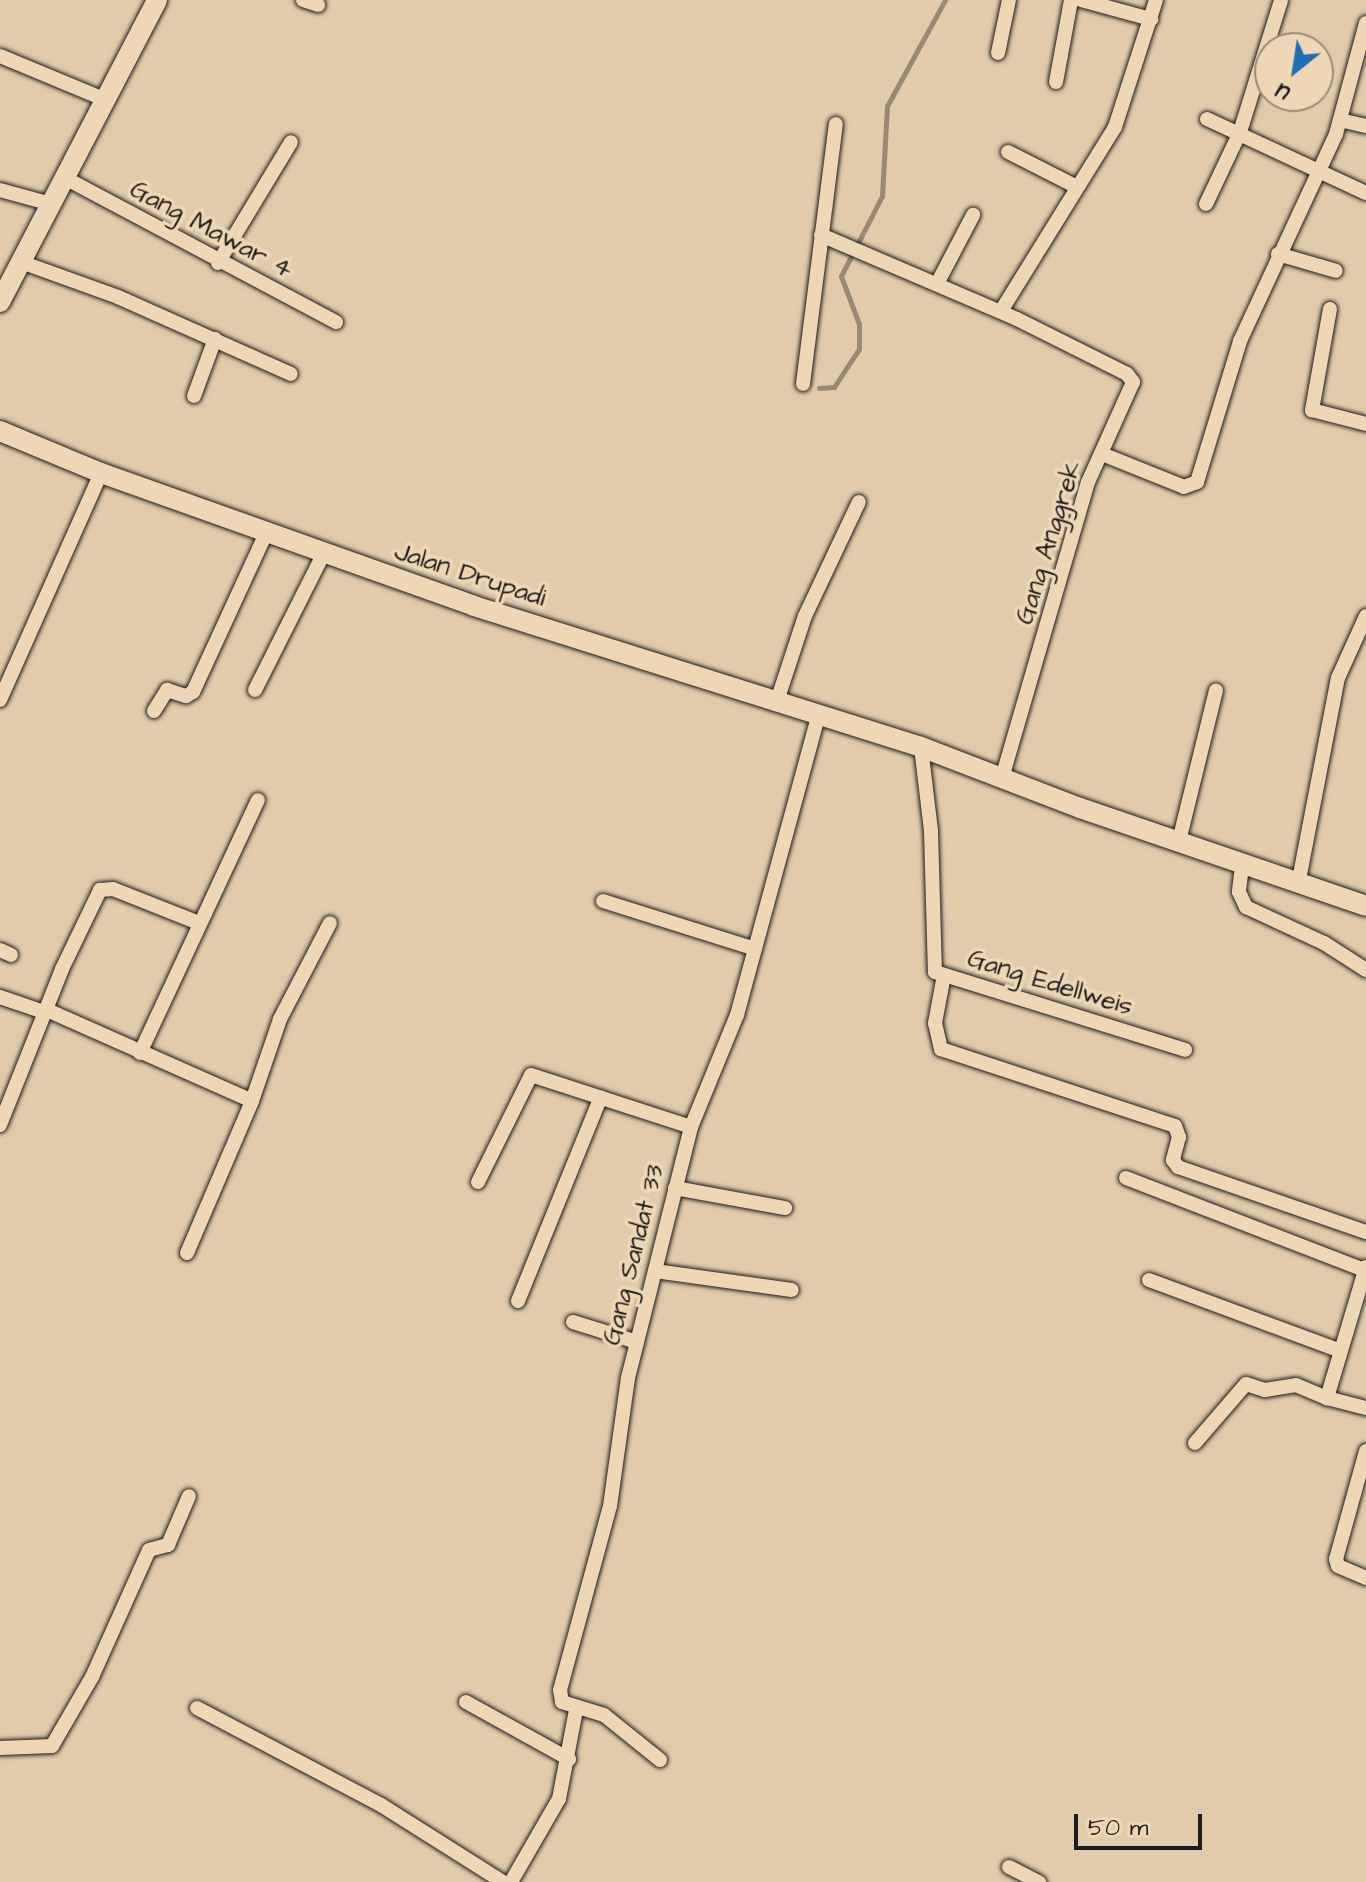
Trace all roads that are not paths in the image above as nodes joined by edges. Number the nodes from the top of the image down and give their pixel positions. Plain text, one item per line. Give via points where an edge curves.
1 (157, 0) edge
2 (303, 0) edge
3 (1009, 0) edge
4 (1071, 0) edge
5 (1081, 0) edge
6 (1156, 0) edge
7 (1281, 0) edge
8 (318, 5) dead end
9 (1151, 19) junction
10 (1366, 23) edge
11 (998, 53) dead end
12 (0, 56) edge
13 (1056, 82) dead end
14 (106, 100) junction
15 (1207, 119) dead end
16 (1340, 120) junction
17 (836, 124) dead end
18 (1366, 126) edge
19 (1240, 132) junction
20 (291, 142) dead end
21 (1008, 152) dead end
22 (1320, 176) junction
23 (65, 178) junction
24 (1077, 187) junction
25 (0, 190) edge
26 (1366, 193) edge
27 (51, 204) junction
28 (1206, 204) dead end
29 (973, 215) dead end
30 (821, 235) junction
31 (1278, 254) junction
32 (21, 262) junction
33 (218, 263) junction
34 (1336, 271) dead end
35 (938, 282) junction
36 (2, 295) edge
37 (1330, 309) dead end
38 (1001, 311) junction
39 (336, 322) dead end
40 (215, 339) junction
41 (291, 374) dead end
42 (803, 384) dead end
43 (194, 396) dead end
44 (1366, 424) edge
45 (0, 431) edge
46 (1102, 454) junction
47 (101, 473) junction
48 (859, 502) dead end
49 (266, 533) junction
50 (324, 553) junction
51 (1366, 616) edge
52 (255, 690) dead end
53 (1216, 690) dead end
54 (0, 700) edge
55 (777, 701) junction
56 (154, 711) dead end
57 (819, 714) junction
58 (926, 749) junction
59 (1002, 778) junction
60 (258, 800) dead end
61 (1179, 841) junction
62 (1242, 866) junction
63 (1298, 885) junction
64 (603, 901) dead end
65 (1366, 906) edge
66 (199, 923) junction
67 (330, 923) dead end
68 (755, 949) junction
69 (1366, 970) edge
70 (944, 975) junction
71 (0, 997) edge
72 (46, 1011) junction
73 (1185, 1050) dead end
74 (140, 1053) junction
75 (601, 1097) junction
76 (252, 1101) junction
77 (0, 1125) edge
78 (691, 1127) junction
79 (1126, 1178) dead end
80 (478, 1182) dead end
81 (675, 1188) junction
82 (785, 1208) dead end
83 (1366, 1232) edge
84 (187, 1253) dead end
85 (1365, 1268) edge
86 (655, 1271) junction
87 (1149, 1280) dead end
88 (792, 1290) dead end
89 (518, 1301) dead end
90 (1360, 1315) edge
91 (573, 1322) dead end
92 (637, 1342) junction
93 (1338, 1350) junction
94 (1327, 1398) junction
95 (1366, 1408) edge
96 (1195, 1443) dead end
97 (1366, 1451) edge
98 (189, 1496) dead end
99 (1366, 1578) edge
100 (466, 1702) dead end
101 (197, 1708) dead end
102 (576, 1710) junction
103 (0, 1748) edge
104 (569, 1759) junction
105 (660, 1760) dead end
106 (1009, 1867) dead end
107 (503, 1882) edge
108 (511, 1882) edge
109 (1039, 1882) edge

1 - 14 street
2 - 8 street
3 - 11 street
4 - 13 street
5 - 9 street
6 - 9 street
7 - 19 street
9 - 24 street via 1115,127
10 - 16 street
12 - 14 street
14 - 23 street
15 - 19 street
16 - 18 street
16 - 22 street
17 - 30 street
19 - 22 street
19 - 28 street
20 - 33 street
21 - 24 street
22 - 26 street
22 - 31 street
23 - 27 street
23 - 33 street, Gang Mawar 4
24 - 38 street
25 - 27 street
27 - 32 street
29 - 35 street
30 - 35 street, Gang Anggrek
30 - 42 street
31 - 34 street
31 - 46 street via 1240,341 1194,485 1184,487
32 - 36 street
32 - 40 street
33 - 39 street, Gang Mawar 4
35 - 38 street, Gang Anggrek
37 - 44 street via 1312,410
38 - 46 street, Gang Anggrek via 1130,376 1133,384
40 - 41 street
40 - 43 street
45 - 47 street, Jalan Drupadi
46 - 59 street, Gang Anggrek via 1088,482
47 - 49 street, Jalan Drupadi
47 - 54 street
48 - 55 street via 805,616
49 - 50 street, Jalan Drupadi
49 - 56 street via 193,692 186,696 167,690
50 - 52 street
50 - 55 street, Jalan Drupadi
51 - 63 street via 1338,678
53 - 61 street
55 - 57 street, Jalan Drupadi
57 - 58 street, Jalan Drupadi
57 - 68 street, Gang Sandat 33
58 - 59 street, Jalan Drupadi
58 - 70 street, Gang Edellweis via 931,966
59 - 61 street, Jalan Drupadi
60 - 66 street
61 - 62 street, Jalan Drupadi
62 - 63 street, Jalan Drupadi
62 - 69 street via 1239,892 1246,907 1324,943
63 - 65 street, Jalan Drupadi
64 - 68 street
66 - 72 street via 103,888
66 - 74 street
67 - 76 street via 280,1019
68 - 78 street, Gang Sandat 33 via 737,1015
70 - 73 street, Gang Edellweis
70 - 83 street via 935,1023 941,1049 1175,1126 1179,1137 1173,1160 1178,1167
71 - 72 street
72 - 74 street
72 - 77 street
74 - 76 street
75 - 78 street
75 - 80 street via 531,1075
75 - 89 street
76 - 84 street
78 - 81 street, Gang Sandat 33
79 - 85 street
81 - 82 street
81 - 86 street, Gang Sandat 33
85 - 90 street
86 - 88 street
86 - 92 street, Gang Sandat 33
87 - 93 street
90 - 93 street
91 - 92 street
92 - 102 street, Gang Sandat 33 via 610,1506 560,1690 562,1702
93 - 94 street
94 - 95 street
94 - 96 street via 1296,1385 1265,1390 1246,1384
97 - 99 street via 1336,1559 1338,1566
98 - 103 street via 168,1545 149,1550 92,1677 52,1746
100 - 104 street
101 - 107 street via 381,1805
102 - 104 street
102 - 105 street via 604,1715
104 - 108 street via 559,1799
106 - 109 street

